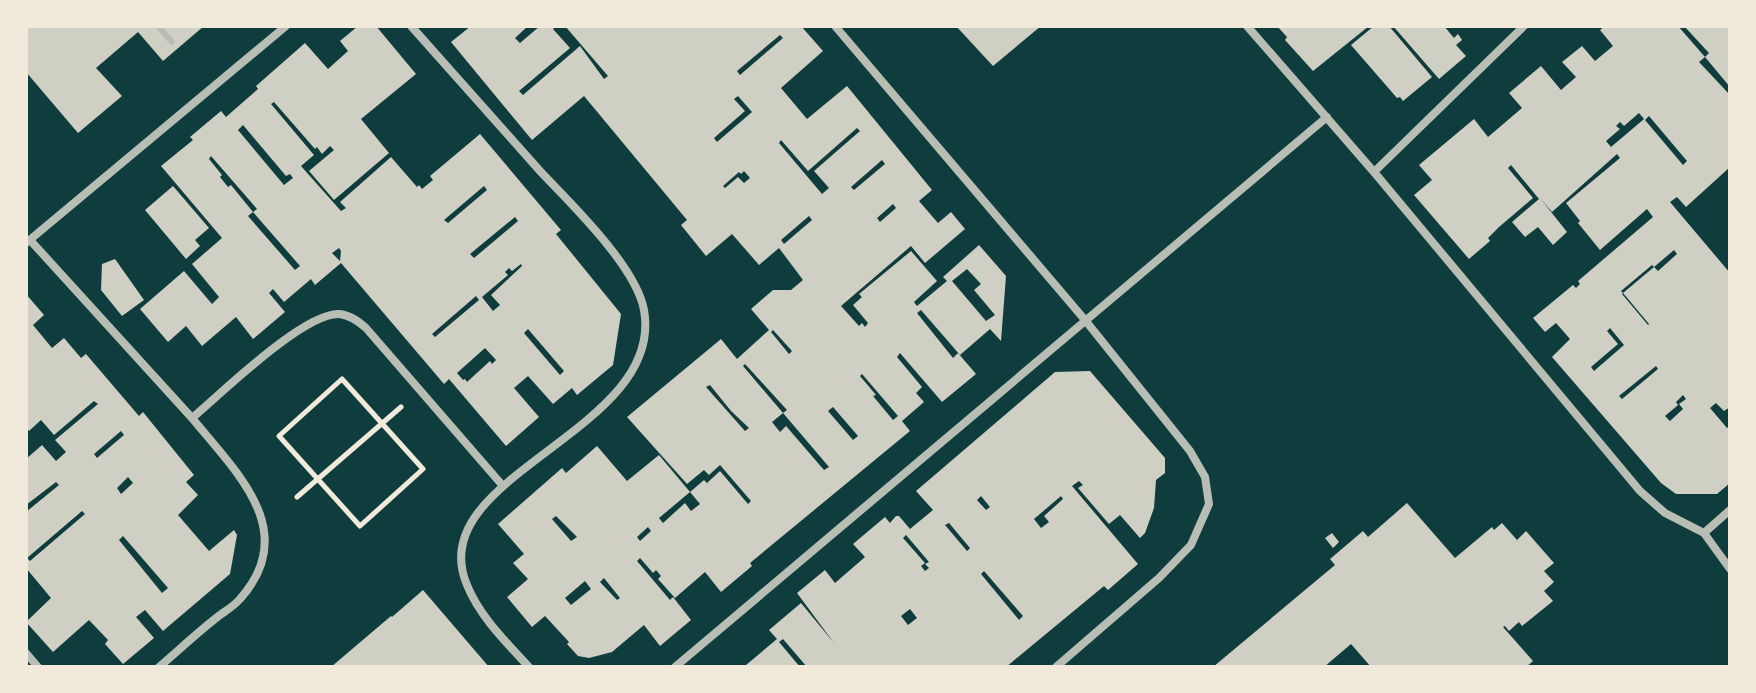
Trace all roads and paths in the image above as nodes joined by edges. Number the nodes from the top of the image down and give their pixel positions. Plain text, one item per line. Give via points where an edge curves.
1 (158, 26) edge
2 (286, 26) edge
3 (411, 26) edge
4 (835, 26) edge
5 (1247, 26) edge
6 (1524, 26) edge
7 (172, 42) dead end
8 (1327, 117) junction
9 (1374, 172) junction
10 (28, 242) edge
11 (1085, 320) junction
12 (401, 407) dead end
13 (192, 418) junction
14 (382, 424) junction
15 (319, 478) junction
16 (503, 486) junction
17 (297, 497) dead end
18 (1730, 510) edge
19 (1704, 533) junction
20 (1730, 569) edge
21 (26, 653) edge
22 (38, 667) edge
23 (159, 667) edge
24 (529, 667) edge
25 (675, 667) edge
26 (1056, 667) edge

1 - 7 lane
2 - 10 street
3 - 16 street via 604,242 637,288 644,309 646,329 632,373 595,415
4 - 11 street
5 - 8 street
6 - 9 street
8 - 9 street
8 - 11 street
9 - 19 street via 1640,491 1665,513
10 - 13 street
11 - 25 street
11 - 26 street via 1190,451 1205,477 1209,504 1191,545
12 - 14 path
13 - 16 street via 310,322 349,316 366,328
13 - 23 street via 253,498 263,518 263,558 239,601
14 - 15 path
14 - 15 path via 342,379 279,436
14 - 15 path via 423,469 360,526
15 - 17 path
16 - 24 street via 481,506 468,529 462,567 492,626
18 - 19 street
19 - 20 street
21 - 22 street

